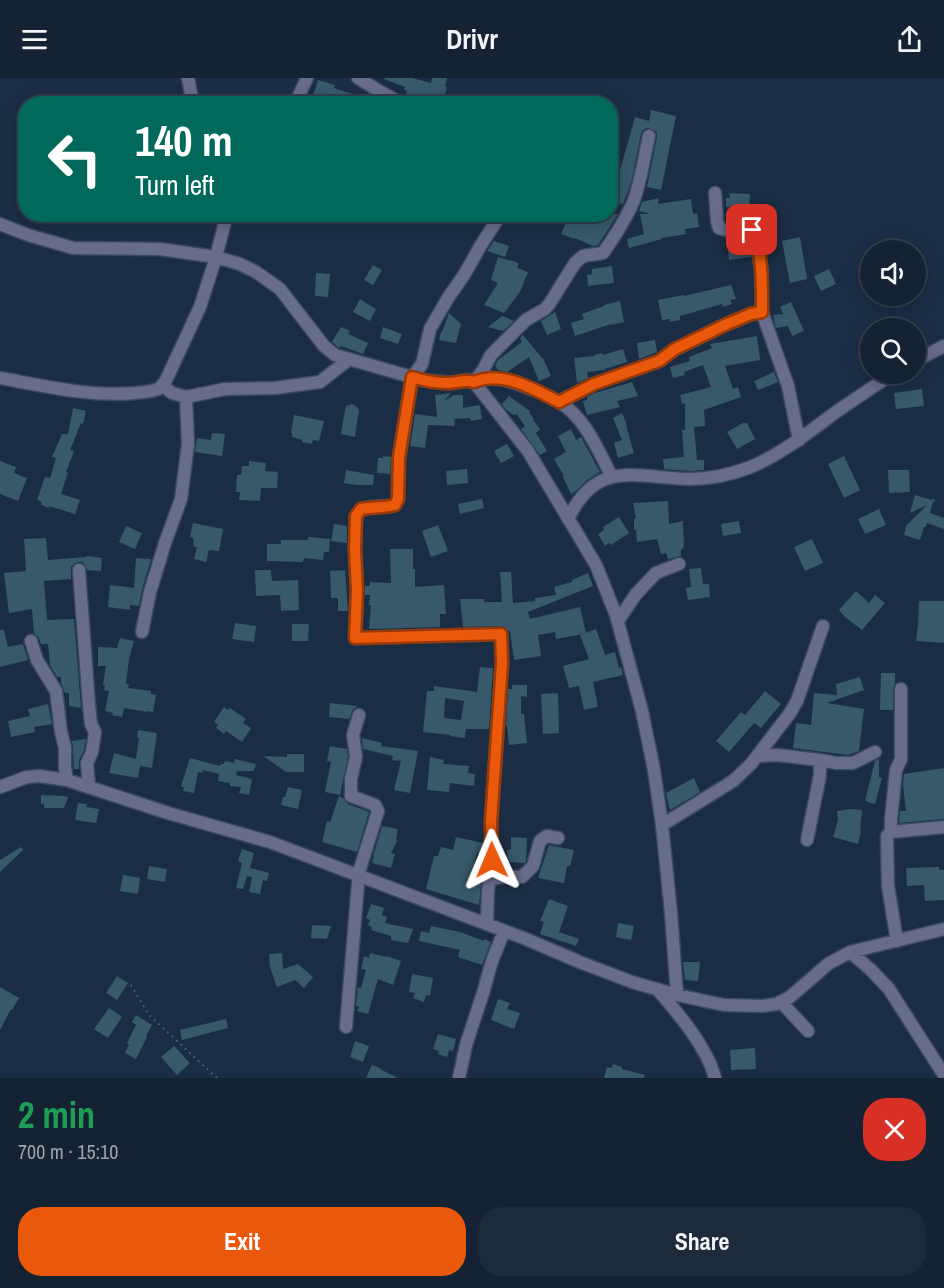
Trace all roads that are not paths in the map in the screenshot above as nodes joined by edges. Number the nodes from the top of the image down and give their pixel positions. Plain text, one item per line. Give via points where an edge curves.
1 (188, 78) edge
2 (307, 78) edge
3 (358, 78) edge
4 (191, 96) edge
5 (299, 96) edge
6 (387, 96) edge
7 (649, 136) dead end
8 (715, 193) dead end
9 (225, 222) edge
10 (496, 222) edge
11 (0, 224) edge
12 (216, 257) junction
13 (762, 312) junction
14 (944, 346) edge
15 (926, 355) edge
16 (348, 360) junction
17 (412, 377) junction
18 (0, 378) edge
19 (474, 382) junction
20 (878, 384) edge
21 (162, 386) junction
22 (186, 397) junction
23 (559, 402) junction
24 (799, 440) junction
25 (612, 477) junction
26 (568, 519) junction
27 (679, 564) dead end
28 (79, 570) dead end
29 (618, 621) junction
30 (823, 626) dead end
31 (142, 632) dead end
32 (31, 641) dead end
33 (902, 689) dead end
34 (359, 715) dead end
35 (875, 752) dead end
36 (757, 756) junction
37 (820, 760) junction
38 (67, 780) junction
39 (0, 787) edge
40 (89, 788) junction
41 (662, 825) junction
42 (944, 827) edge
43 (891, 832) junction
44 (558, 837) dead end
45 (807, 840) dead end
46 (490, 879) junction
47 (487, 924) junction
48 (944, 929) edge
49 (504, 930) junction
50 (897, 941) junction
51 (850, 952) junction
52 (657, 989) junction
53 (677, 995) junction
54 (780, 1002) junction
55 (346, 1027) dead end
56 (808, 1031) dead end
57 (944, 1075) edge
58 (459, 1078) edge
59 (715, 1078) edge

1 - 4 street
2 - 5 street
3 - 6 street
7 - 19 street via 633,201 619,231 603,253 583,256 575,263 545,309 526,320 491,355
8 - 13 street via 719,228 754,232 761,268
9 - 12 street
10 - 17 street via 430,329 422,364
11 - 12 street via 73,248 160,249
12 - 16 street via 240,264 280,289 324,346
12 - 21 street via 200,307
13 - 23 street via 727,324 659,361 594,384
13 - 24 street via 788,386
14 - 15 street
16 - 17 street
16 - 22 street via 320,381 275,388 225,389
17 - 19 street via 439,383
17 - 46 street via 399,457 398,499 389,507 361,509 356,516 355,638 501,634
18 - 21 street via 62,390 117,394
19 - 23 street via 506,379
19 - 26 street via 528,451
20 - 24 street
21 - 22 street
22 - 31 street via 188,444 182,499 150,592
23 - 25 street via 586,428
24 - 25 street via 749,468 719,477
25 - 26 street via 582,495
26 - 29 street via 596,565
27 - 29 street via 656,573
28 - 40 street via 89,705 95,732 87,763
29 - 41 street via 642,711
30 - 36 street via 790,713
32 - 38 street via 37,660 56,691
33 - 43 street via 901,759 896,770
34 - 55 street via 353,735 356,757 351,796 375,805 378,811 359,873
35 - 37 street via 853,763
36 - 37 street
36 - 41 street via 733,781
37 - 45 street
38 - 39 street via 27,777
38 - 40 street
40 - 47 street via 270,842
41 - 53 street
42 - 43 street
43 - 50 street via 887,838 888,886
44 - 46 street via 547,836 540,841 533,866 522,877
46 - 47 street
47 - 49 street
48 - 50 street
49 - 52 street
49 - 58 street
50 - 51 street
51 - 54 street via 828,964
51 - 57 street via 889,989
52 - 53 street
52 - 59 street via 707,1056
53 - 54 street via 724,1005 762,1006
54 - 56 street

